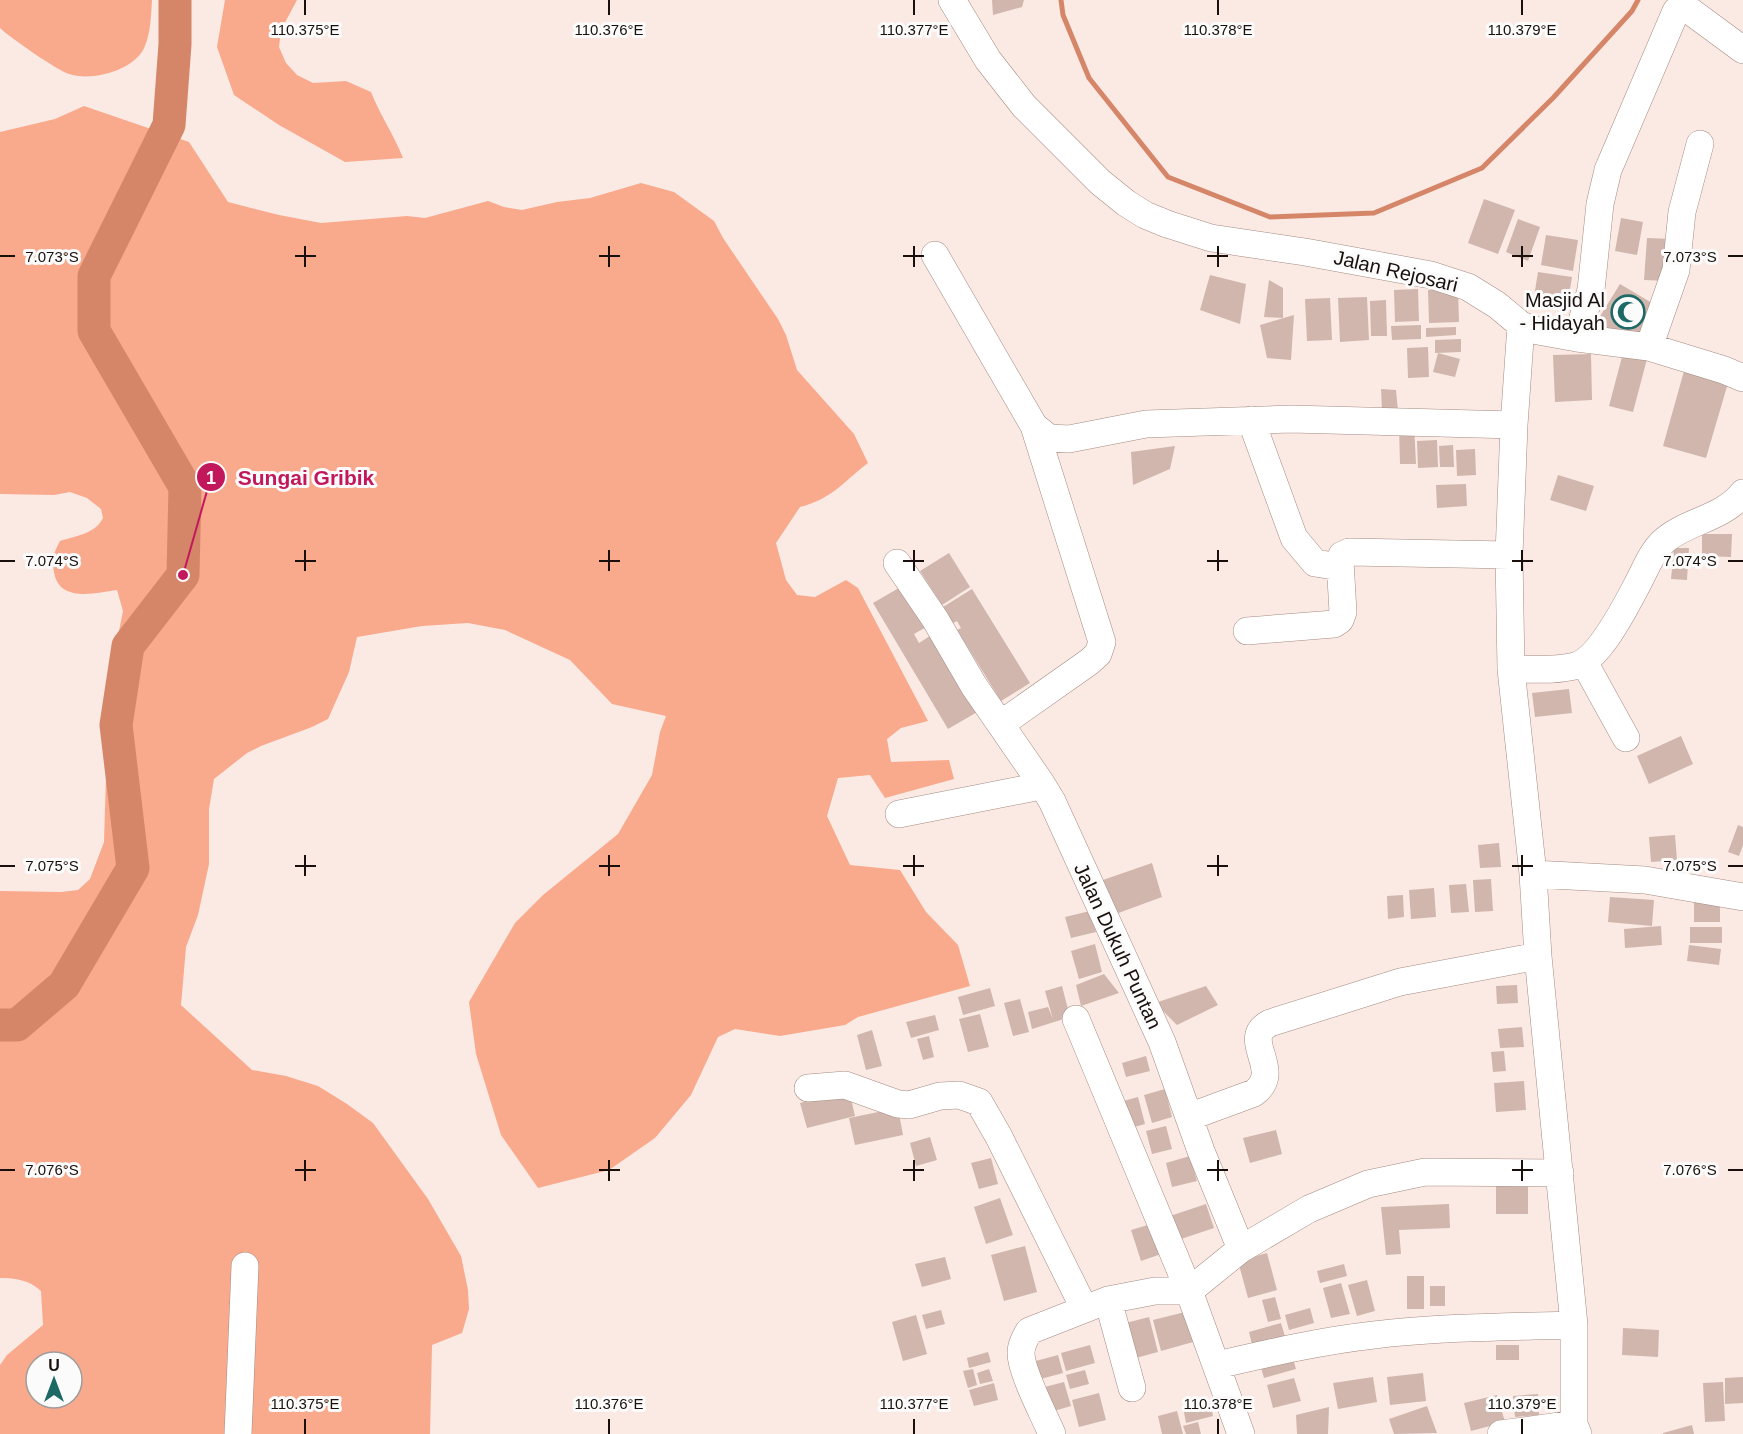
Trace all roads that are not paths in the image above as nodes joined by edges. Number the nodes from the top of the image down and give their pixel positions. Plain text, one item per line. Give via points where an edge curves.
1 (952, 0) edge
2 (1743, 50) edge
3 (1700, 144) dead end
4 (935, 255) dead end
5 (1521, 325) junction
6 (1577, 338) junction
7 (1649, 347) junction
8 (1743, 378) edge
9 (1251, 420) junction
10 (1514, 425) junction
11 (1034, 426) junction
12 (1743, 493) edge
13 (1509, 555) junction
14 (897, 563) dead end
15 (1341, 567) junction
16 (1247, 631) dead end
17 (1584, 662) junction
18 (1511, 669) junction
19 (1001, 724) junction
20 (1626, 738) dead end
21 (1041, 783) junction
22 (899, 814) dead end
23 (1533, 874) junction
24 (1743, 897) edge
25 (1538, 956) junction
26 (1076, 1019) dead end
27 (808, 1088) dead end
28 (1189, 1117) junction
29 (1560, 1173) junction
30 (1241, 1249) junction
31 (245, 1266) dead end
32 (1189, 1291) junction
33 (1096, 1304) junction
34 (1574, 1326) junction
35 (1217, 1365) junction
36 (1132, 1388) dead end
37 (1576, 1429) edge
38 (238, 1434) edge
39 (1052, 1434) edge
40 (1242, 1434) edge
41 (1501, 1434) edge

1 - 5 street, Jalan Rejosari via 988,60 1024,106 1100,182 1144,215 1210,238 1431,275 1468,287
2 - 6 street via 1686,8 1676,11 1608,170 1600,204 1591,290
3 - 7 street via 1682,212 1676,270
4 - 11 street
5 - 6 street, Jalan Rejosari
5 - 10 street
6 - 7 street, Jalan Rejosari
7 - 8 street, Jalan Rejosari
9 - 10 street
9 - 11 street via 1146,424 1069,440 1049,438
9 - 15 street via 1294,538 1315,563
10 - 13 street
11 - 19 street via 1102,642 1098,654 1089,662
12 - 17 street via 1725,511 1659,545 1628,602 1599,647
13 - 15 street via 1349,552 1342,555
13 - 18 street
14 - 19 street, Jalan Dukuh Puntan
15 - 16 street via 1340,620 1334,624
17 - 18 street via 1564,668
17 - 20 street
18 - 23 street
19 - 21 street, Jalan Dukuh Puntan
21 - 22 street
21 - 28 street, Jalan Dukuh Puntan via 1162,1042
23 - 24 street via 1645,880
23 - 25 street
25 - 28 street via 1400,982 1263,1026 1258,1038 1265,1074 1261,1087
25 - 29 street
26 - 32 street
27 - 33 street via 844,1085 909,1105 959,1095 979,1102
28 - 30 street, Jalan Dukuh Puntan
29 - 30 street via 1425,1172 1368,1184 1309,1209
29 - 34 street
30 - 32 street
31 - 38 street
32 - 33 street via 1155,1291
32 - 35 street
33 - 36 street
33 - 39 street via 1029,1331 1023,1342 1020,1354 1025,1370
34 - 35 street via 1461,1327 1375,1335 1296,1346
34 - 37 street
35 - 40 street
37 - 41 street

